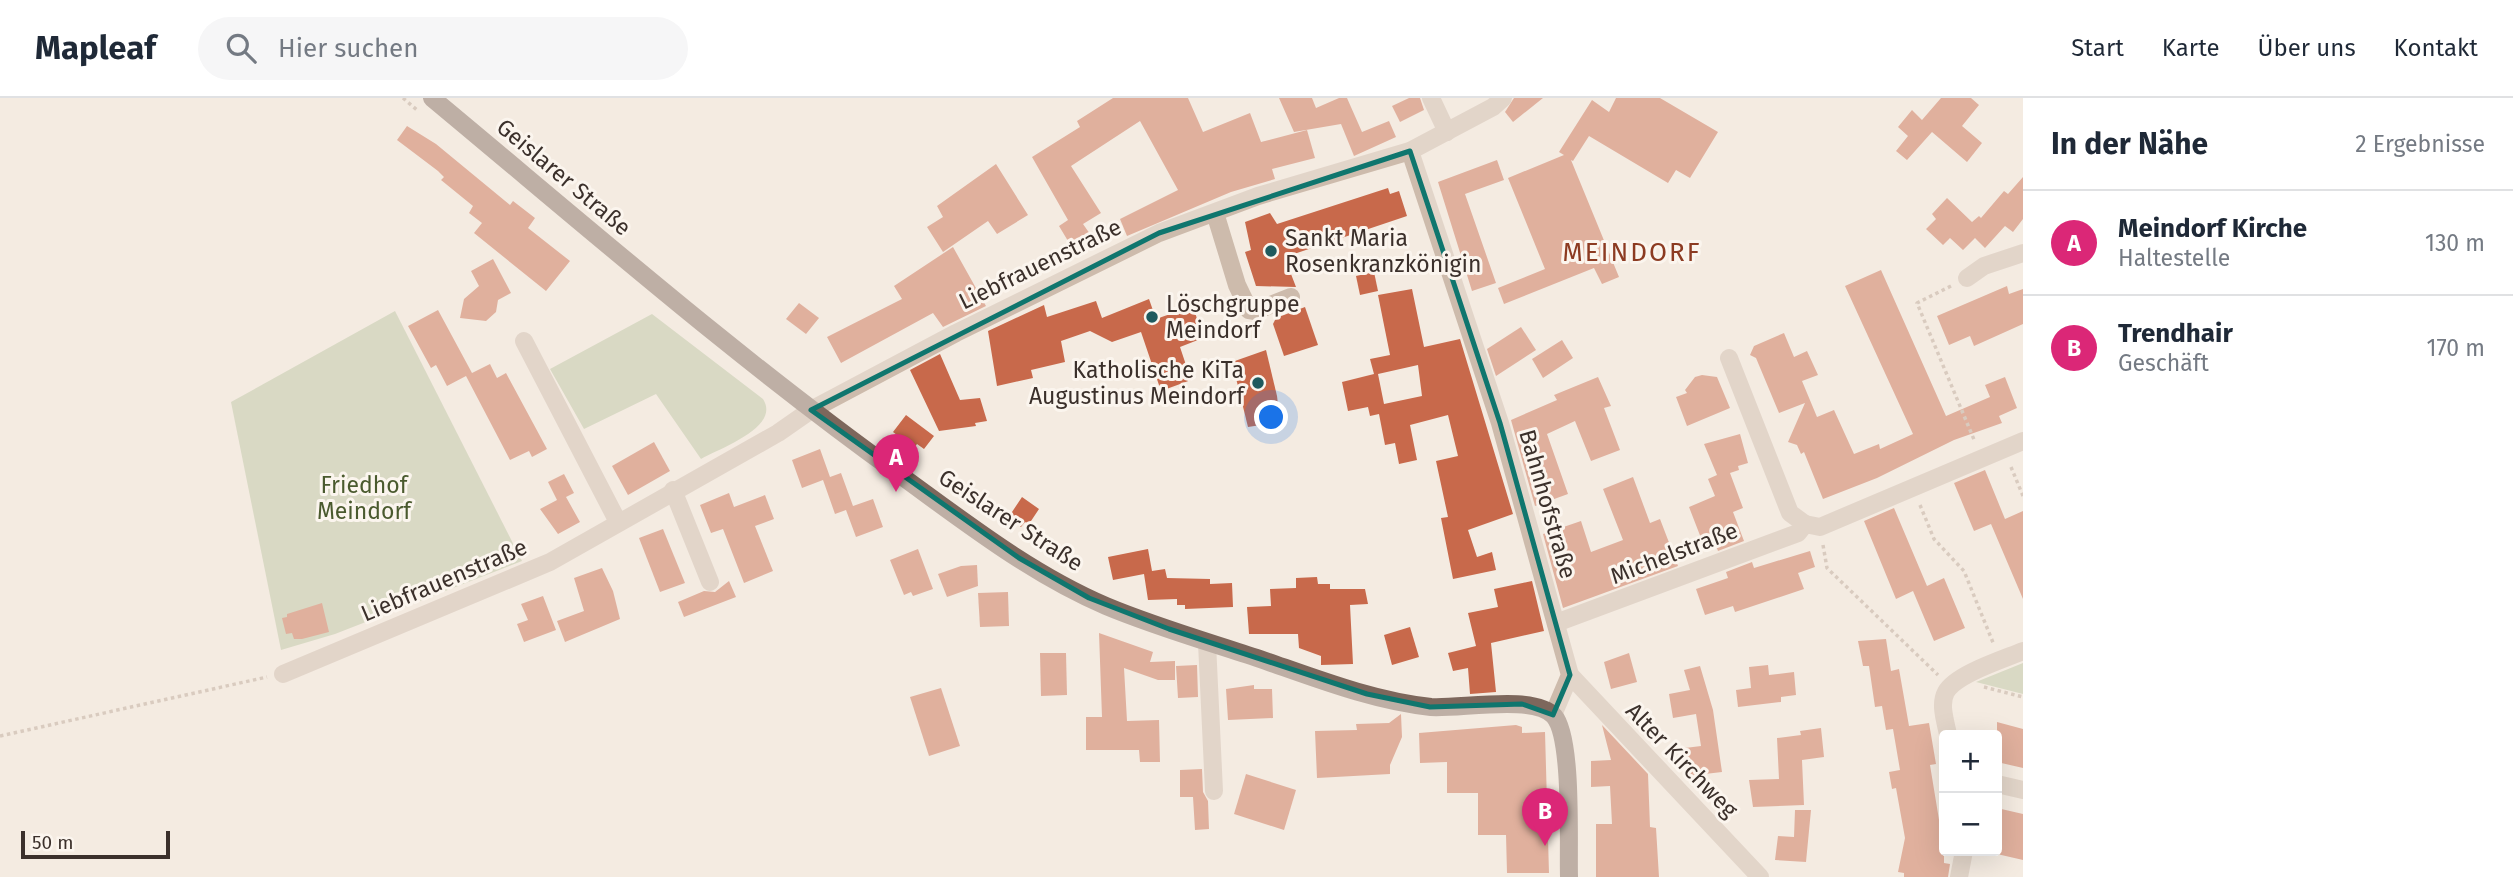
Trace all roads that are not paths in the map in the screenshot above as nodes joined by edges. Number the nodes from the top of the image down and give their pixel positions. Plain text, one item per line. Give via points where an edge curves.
1 (432, 98) edge
2 (1431, 98) edge
3 (1503, 98) edge
4 (1447, 132) junction
5 (1410, 151) junction
6 (1215, 213) junction
7 (2023, 253) edge
8 (1967, 278) road end
9 (1291, 297) dead end
10 (524, 341) dead end
11 (1729, 358) dead end
12 (811, 410) junction
13 (2023, 440) edge
14 (673, 490) junction
15 (618, 522) junction
16 (1812, 525) junction
17 (710, 582) dead end
18 (1556, 623) junction
19 (1207, 643) junction
20 (2023, 651) edge
21 (283, 674) road end
22 (1570, 675) junction
23 (1553, 715) junction
24 (1947, 730) edge
25 (2002, 785) edge
26 (2023, 790) edge
27 (1214, 791) dead end
28 (1963, 856) edge
29 (1569, 877) edge
30 (1760, 877) edge
31 (1959, 877) edge

1 - 12 main road, Geislarer Straße
2 - 4 street
3 - 4 street, Liebfrauenstraße
4 - 5 street, Liebfrauenstraße
5 - 6 street, Liebfrauenstraße
5 - 18 street, Bahnhofstraße via 1500,423
6 - 9 street via 1249,310
6 - 12 street, Liebfrauenstraße via 1135,245
7 - 8 street via 1984,266
10 - 15 street
11 - 16 street via 1790,513
12 - 14 street, Liebfrauenstraße
12 - 19 main road, Geislarer Straße via 1058,582 1108,607
13 - 16 street, Michelstraße
14 - 15 street, Liebfrauenstraße
14 - 17 street
15 - 21 street, Liebfrauenstraße via 550,562
16 - 18 street, Michelstraße
18 - 22 street, Bahnhofstraße
19 - 23 main road, Geislarer Straße via 1393,701 1460,708 1522,704 1540,706
19 - 27 street
20 - 24 street via 1951,686 1943,707
22 - 23 street
22 - 30 street, Alter Kirchweg
23 - 29 main road via 1565,745
25 - 26 street
28 - 31 street

